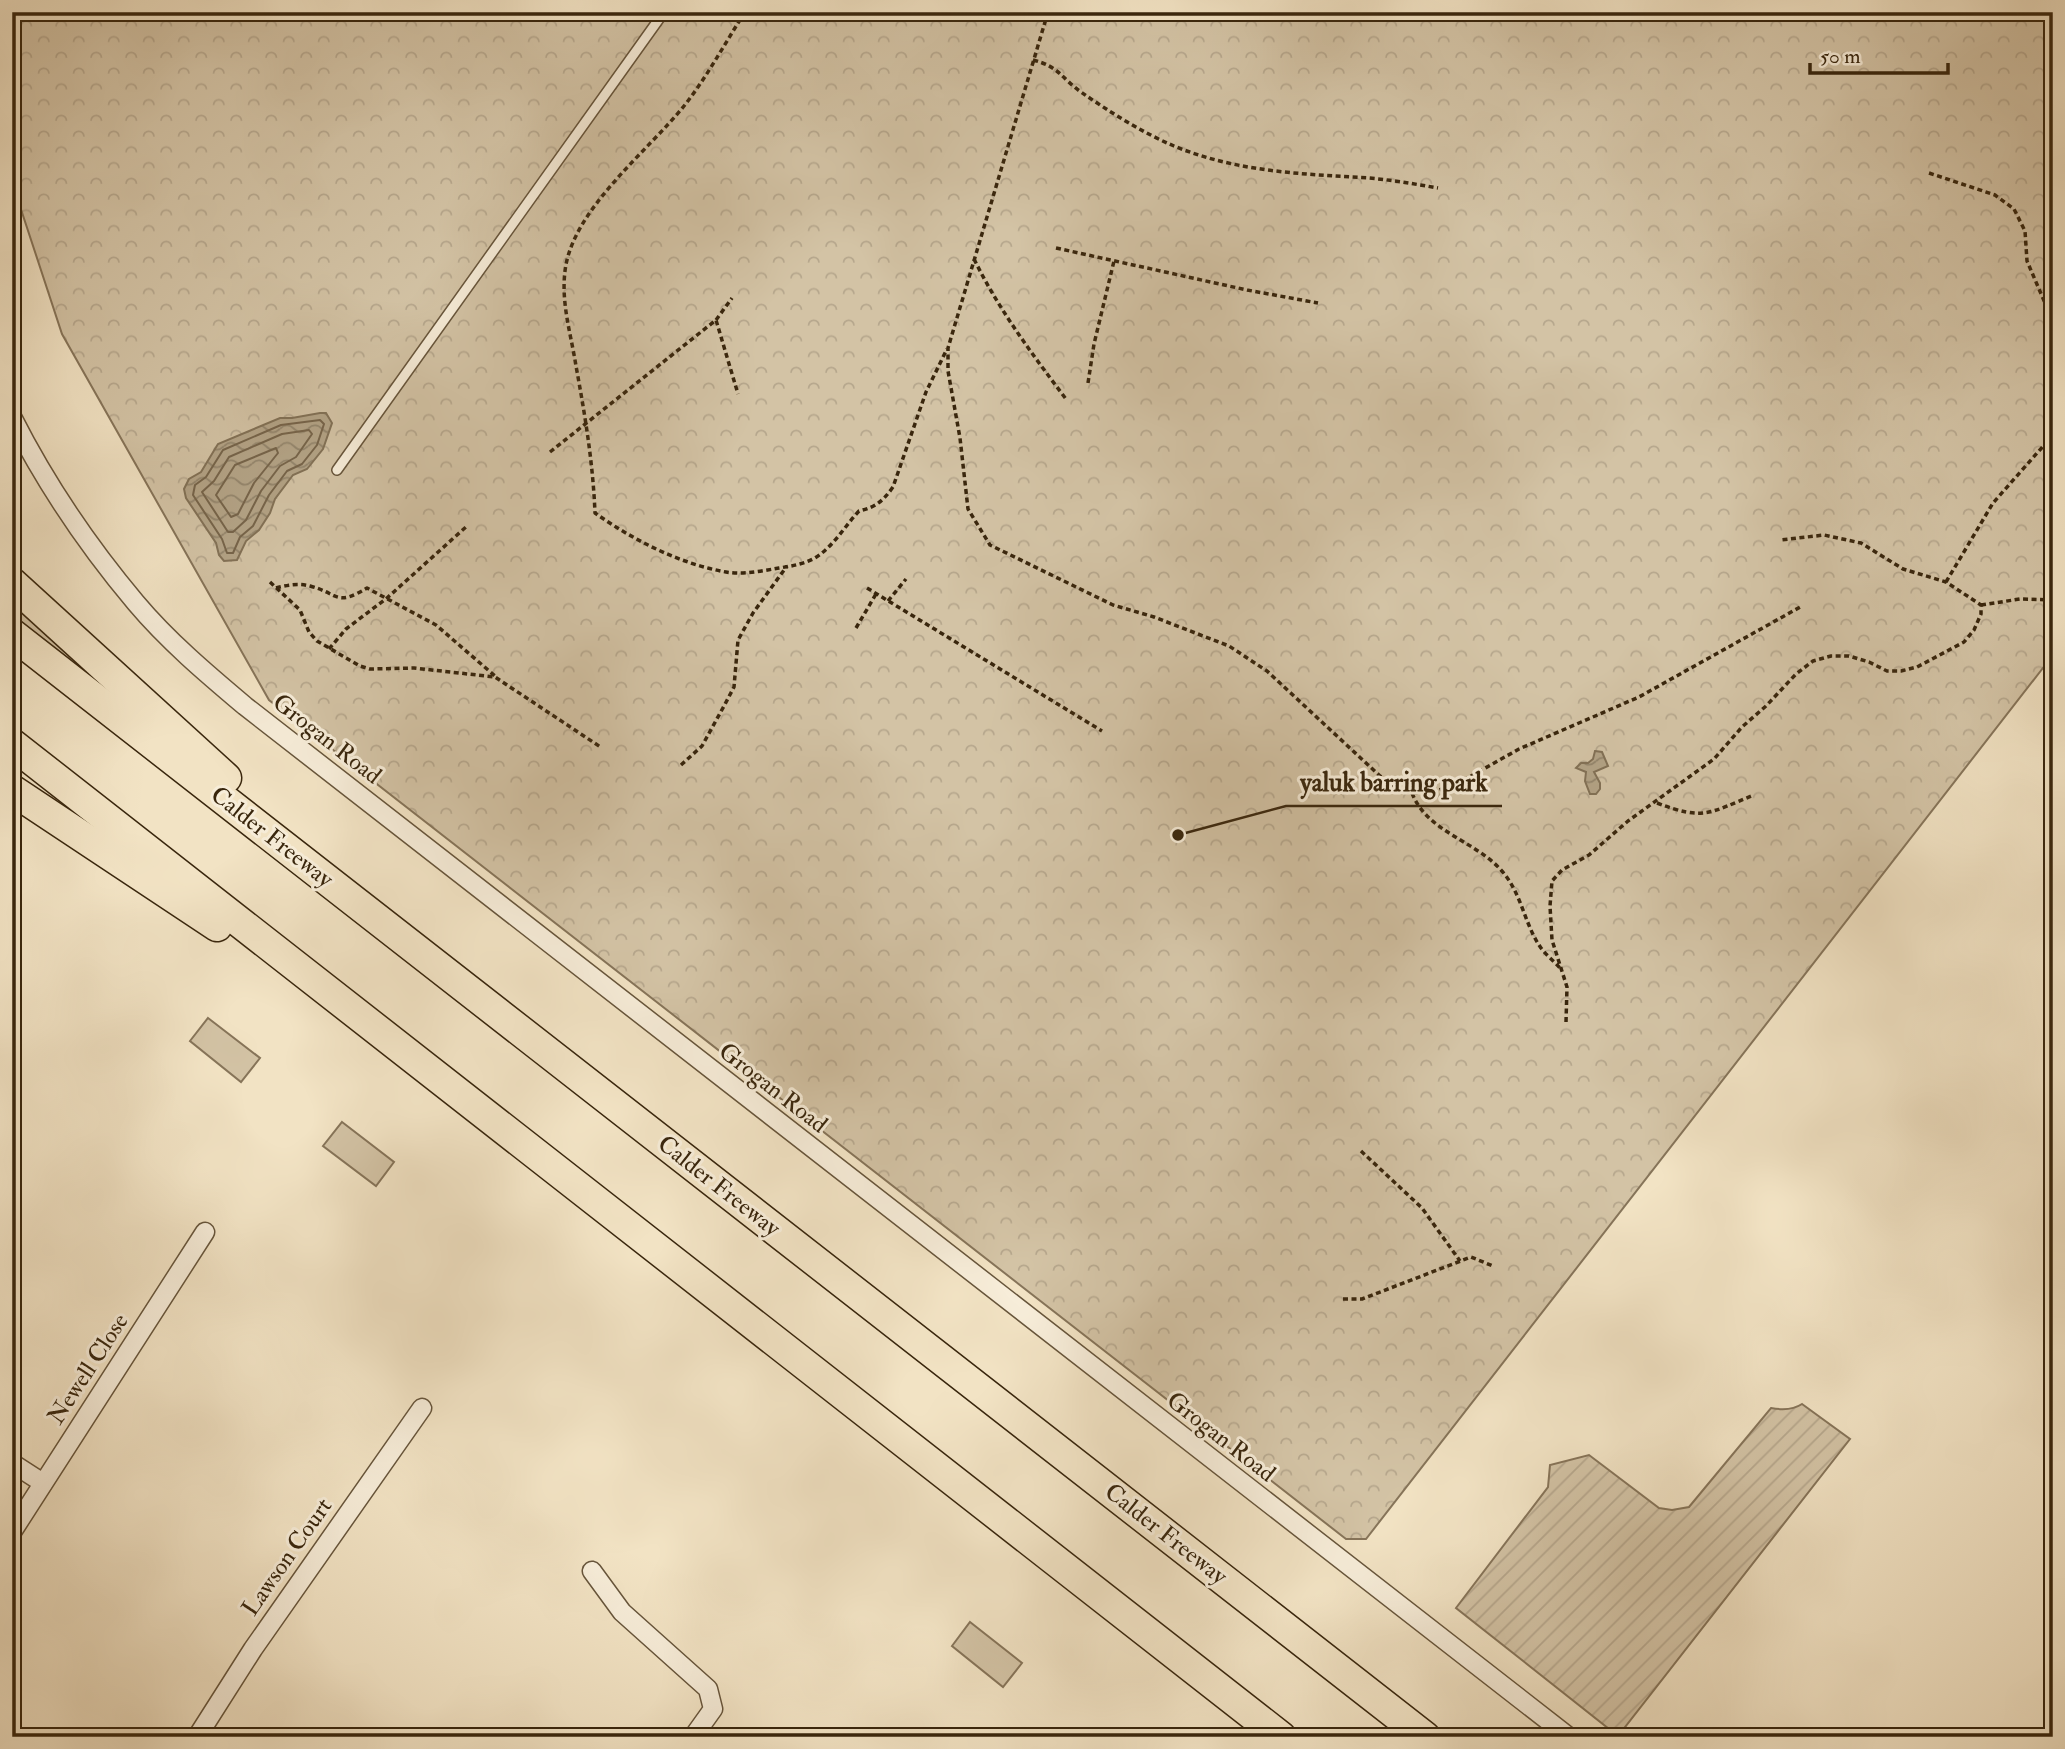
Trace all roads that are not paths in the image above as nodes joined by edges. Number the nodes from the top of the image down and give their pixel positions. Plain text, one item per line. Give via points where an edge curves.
1 (664, 12) edge
2 (12, 417) edge
3 (337, 470) dead end
4 (12, 583) edge
5 (12, 634) edge
6 (12, 744) edge
7 (12, 790) edge
8 (434, 1074) junction
9 (205, 1232) dead end
10 (827, 1270) junction
11 (422, 1408) dead end
12 (12, 1463) edge
13 (43, 1483) junction
14 (12, 1532) edge
15 (592, 1571) dead end
16 (197, 1737) edge
17 (692, 1737) edge
18 (1281, 1737) edge
19 (1425, 1737) edge
20 (1569, 1737) edge

1 - 3 lane
2 - 20 street, Grogan Road via 77,527 137,605 245,706
4 - 10 highway via 246,797
5 - 10 highway, Calder Freeway
6 - 8 highway
7 - 8 highway
8 - 18 highway
9 - 13 street, Newell Close
10 - 19 highway, Calder Freeway
11 - 16 street, Lawson Court
12 - 13 street
13 - 14 street, Newell Close
15 - 17 street via 622,1612 708,1689 713,1709

